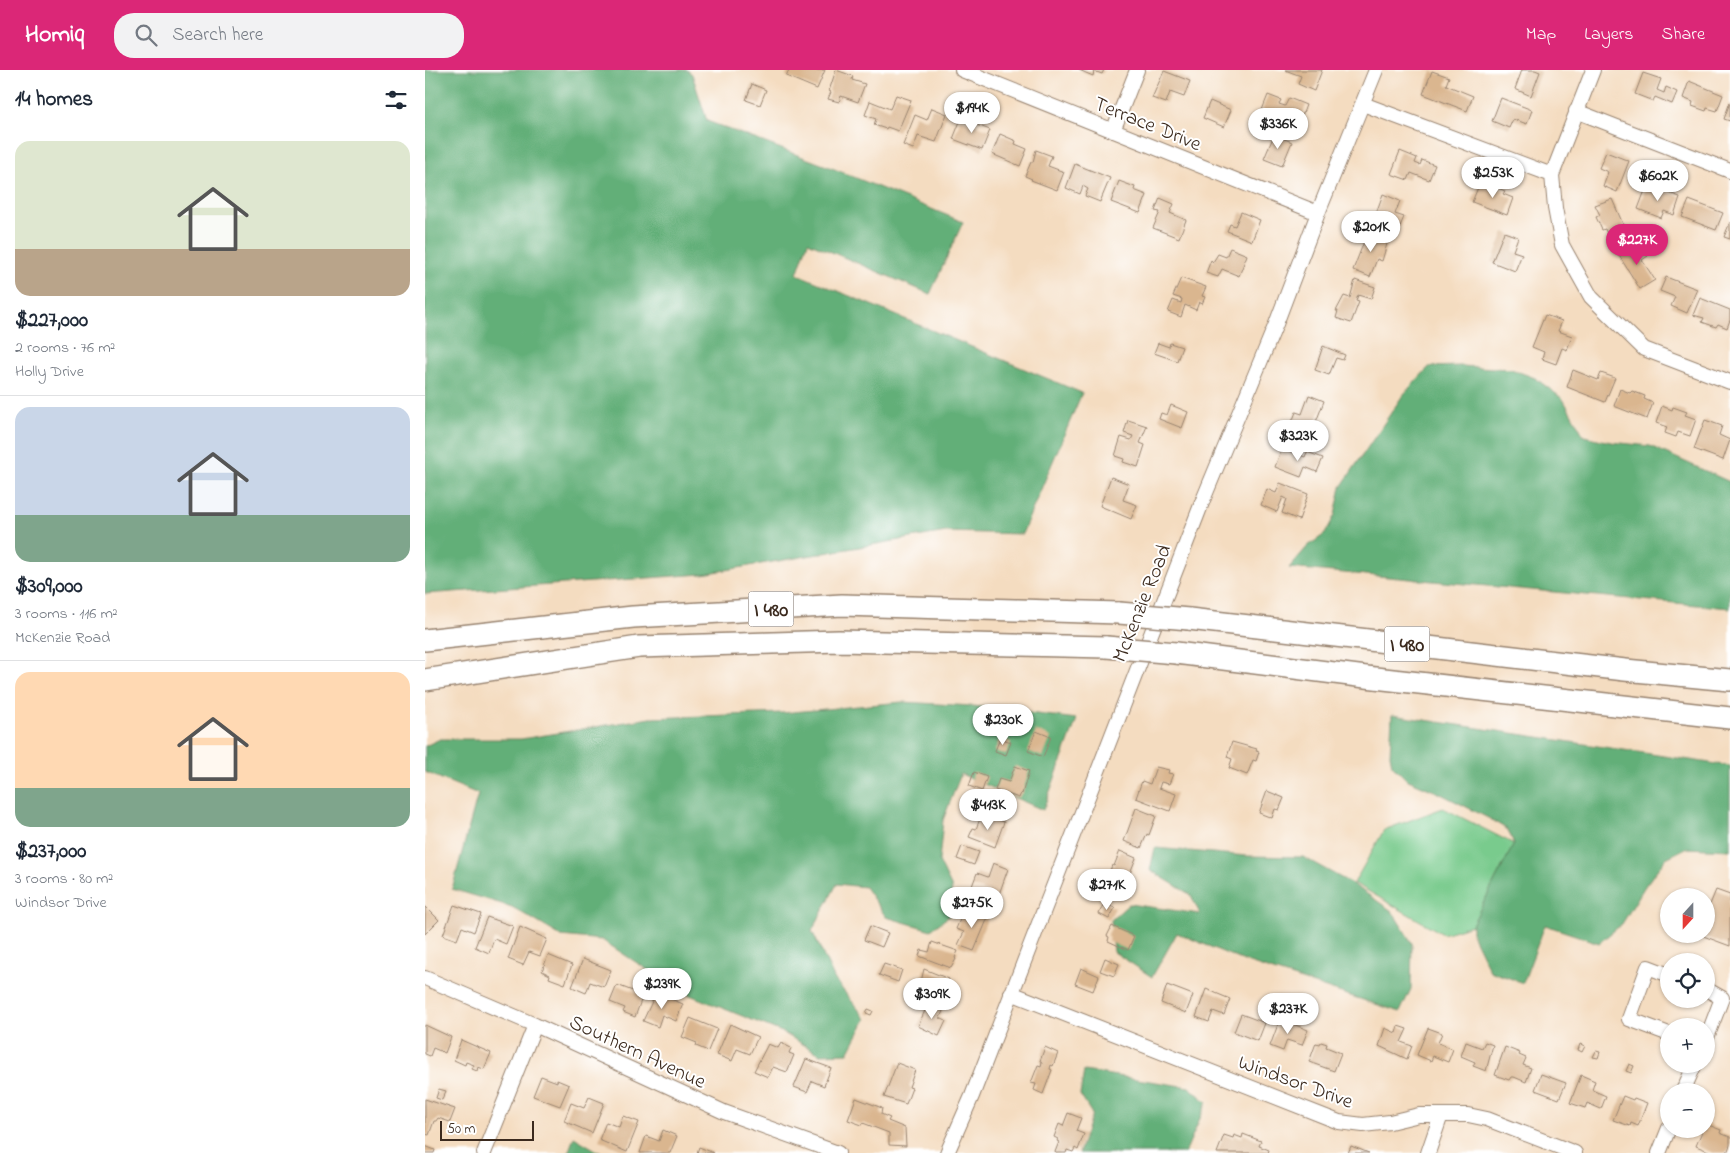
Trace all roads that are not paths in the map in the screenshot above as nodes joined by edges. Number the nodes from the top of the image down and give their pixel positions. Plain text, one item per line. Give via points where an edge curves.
1 (962, 70) edge
2 (1137, 70) edge
3 (1376, 70) edge
4 (1593, 70) edge
5 (1363, 104) junction
6 (1576, 110) junction
7 (1113, 131) junction
8 (1730, 171) edge
9 (1552, 175) junction
10 (1318, 212) junction
11 (1730, 382) edge
12 (425, 640) edge
13 (425, 680) edge
14 (1730, 680) edge
15 (1730, 718) edge
16 (1660, 972) edge
17 (425, 978) edge
18 (1011, 993) junction
19 (1715, 994) edge
20 (1714, 1018) edge
21 (535, 1025) junction
22 (1660, 1031) edge
23 (1441, 1115) junction
24 (1665, 1138) edge
25 (484, 1153) edge
26 (838, 1153) edge
27 (947, 1153) edge
28 (1429, 1153) edge
29 (1575, 1153) edge
30 (1659, 1153) edge

1 - 7 street, Terrace Drive
2 - 7 street
3 - 5 street, McKenzie Road
4 - 6 street
5 - 9 street
5 - 10 street, McKenzie Road
6 - 8 street
6 - 9 street
7 - 10 street, Terrace Drive
9 - 11 street via 1563,245 1591,297 1644,348
10 - 18 street, McKenzie Road
12 - 14 highway, I 480, bridge via 633,617 842,605 1119,613
13 - 15 highway, I 480, bridge via 639,647 839,641 1106,647
16 - 22 street via 1648,967 1629,1019
17 - 21 street, Southern Avenue
18 - 23 street, Windsor Drive via 1339,1122 1363,1125 1419,1115
18 - 27 street, McKenzie Road
19 - 20 street via 1722,998
21 - 25 street
21 - 26 street, Southern Avenue via 724,1112
23 - 28 street
23 - 29 street, Windsor Drive via 1487,1119
24 - 30 street

